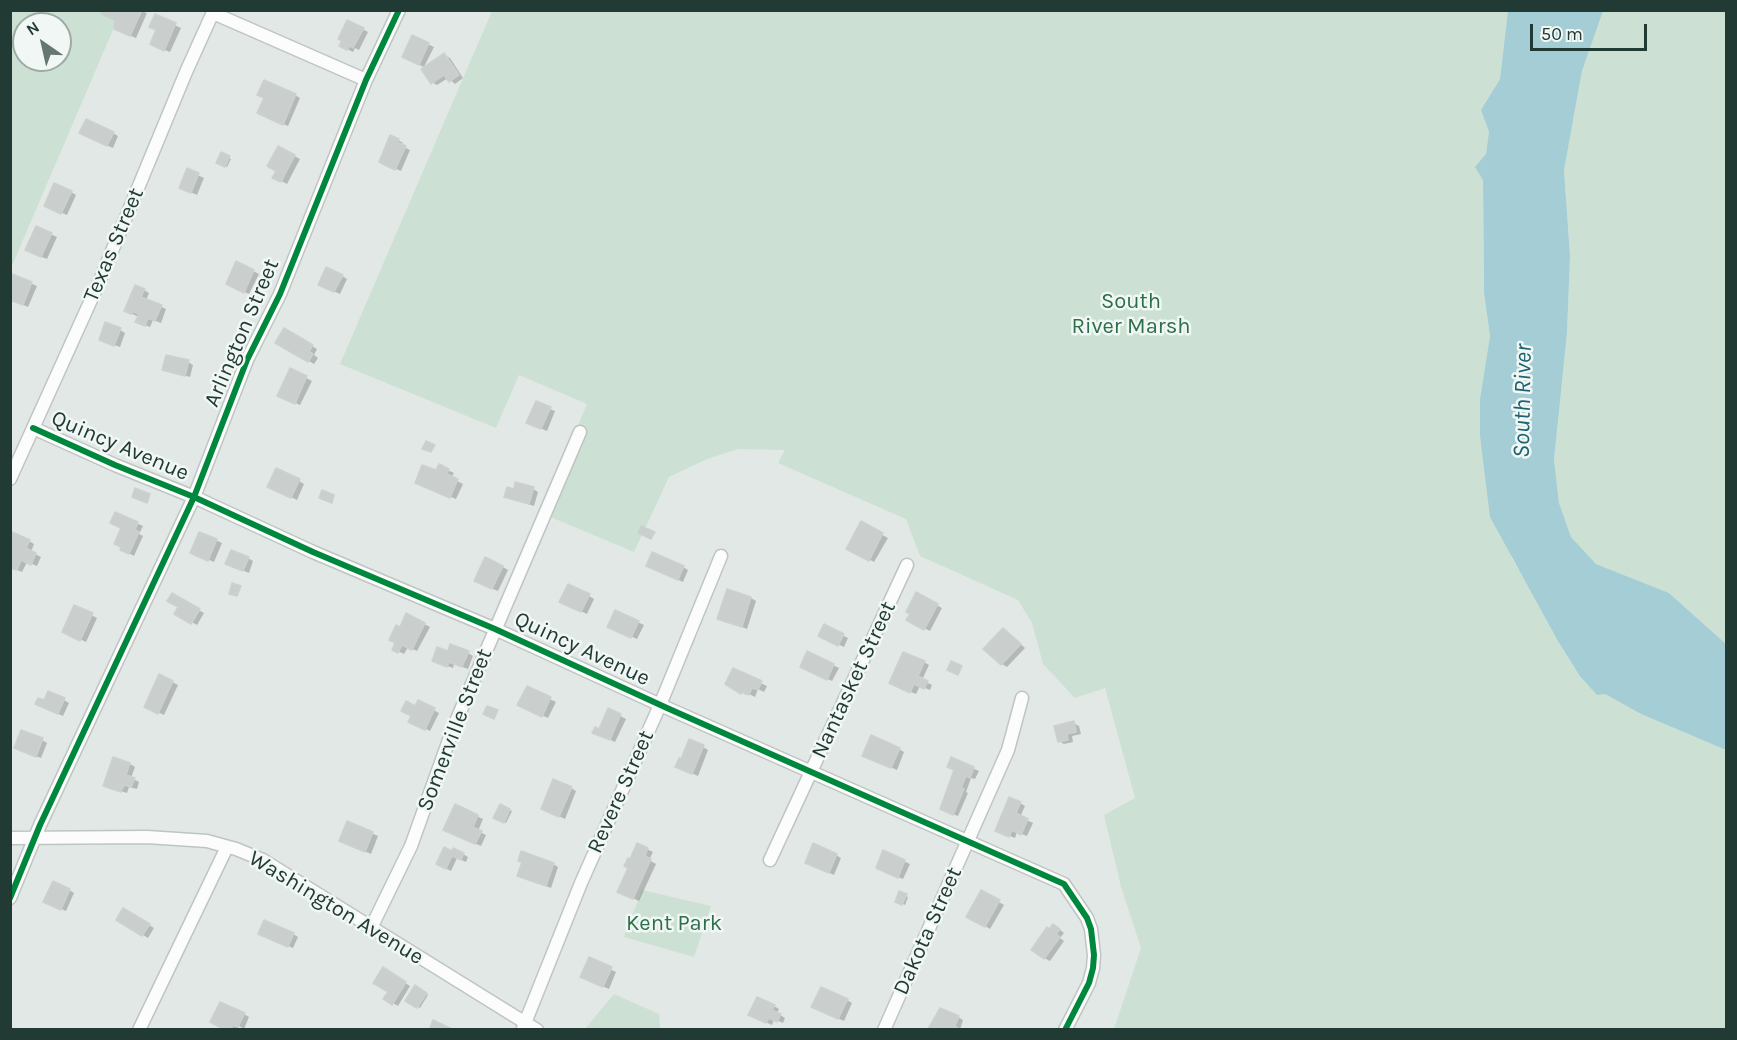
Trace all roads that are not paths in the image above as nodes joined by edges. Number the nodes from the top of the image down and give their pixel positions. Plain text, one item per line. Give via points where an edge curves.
1 (399, 10) edge
2 (214, 12) edge
3 (366, 80) junction
4 (33, 428) junction
5 (580, 432) dead end
6 (10, 479) edge
7 (194, 497) junction
8 (721, 556) dead end
9 (907, 565) dead end
10 (495, 628) junction
11 (1022, 698) dead end
12 (660, 705) junction
13 (812, 772) junction
14 (10, 838) edge
15 (36, 838) junction
16 (969, 841) junction
17 (227, 847) junction
18 (770, 860) dead end
19 (10, 898) edge
20 (371, 928) junction
21 (524, 1026) edge
22 (139, 1029) edge
23 (537, 1029) edge
24 (884, 1029) edge
25 (1065, 1029) edge

1 - 3 street, Arlington Street
2 - 3 street
2 - 4 street, Texas Street
3 - 7 street, Arlington Street via 280,294 247,360
4 - 6 street, Texas Street
4 - 7 street, Quincy Avenue
5 - 10 street, Somerville Street
7 - 10 street, Quincy Avenue
7 - 15 street, Arlington Street
8 - 12 street, Revere Street
9 - 13 street, Nantasket Street
10 - 12 street, Quincy Avenue
10 - 20 street, Somerville Street via 454,726 411,846
11 - 16 street, Dakota Street via 1008,750
12 - 13 street, Quincy Avenue
12 - 21 street, Revere Street
13 - 16 street, Quincy Avenue
13 - 18 street, Nantasket Street
14 - 15 street, Washington Avenue
15 - 17 street, Washington Avenue via 147,837 207,841
15 - 19 street, Arlington Street
16 - 24 street, Dakota Street
16 - 25 street, Quincy Avenue via 1064,884 1087,918 1093,968
17 - 20 street, Washington Avenue via 263,860
17 - 22 street
20 - 21 street, Washington Avenue
21 - 23 street, Washington Avenue

